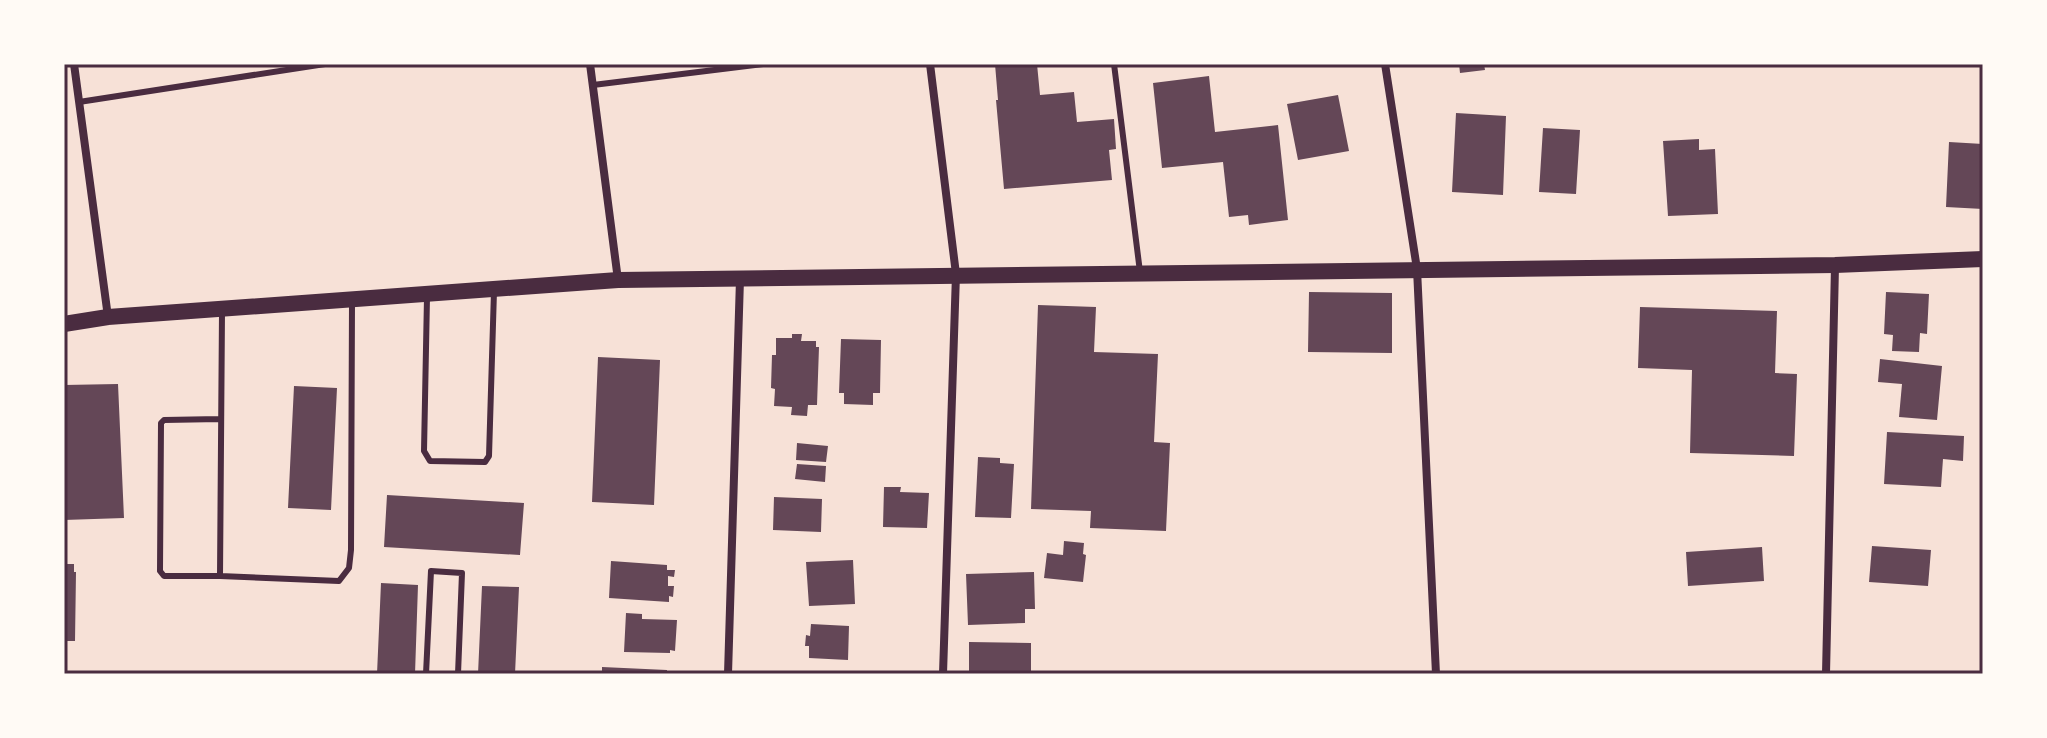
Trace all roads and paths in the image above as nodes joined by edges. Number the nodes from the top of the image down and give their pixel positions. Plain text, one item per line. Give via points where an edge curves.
1 (74, 64) edge
2 (325, 64) edge
3 (590, 64) edge
4 (763, 64) edge
5 (930, 64) edge
6 (1114, 64) edge
7 (1385, 64) edge
8 (593, 85) junction
9 (79, 102) junction
10 (1983, 259) edge
11 (1835, 265) junction
12 (1417, 269) junction
13 (1140, 272) junction
14 (956, 274) junction
15 (740, 279) junction
16 (618, 280) junction
17 (494, 289) junction
18 (427, 294) junction
19 (352, 299) junction
20 (222, 309) junction
21 (108, 317) junction
22 (64, 324) edge
23 (220, 419) junction
24 (220, 576) junction
25 (426, 674) edge
26 (458, 674) edge
27 (728, 674) edge
28 (943, 674) edge
29 (1436, 674) edge
30 (1826, 674) edge

1 - 9 street
2 - 9 lane
3 - 8 street
4 - 8 lane
5 - 14 street
6 - 13 lane
7 - 12 street
8 - 16 street
9 - 21 street
10 - 11 main road
11 - 12 main road
11 - 30 street
12 - 13 main road
12 - 29 street
13 - 14 main road
14 - 15 main road
14 - 28 street
15 - 16 main road
15 - 27 street
16 - 17 main road
17 - 18 main road
17 - 18 lane via 485,462 430,461 424,451
18 - 19 main road
19 - 20 main road
19 - 24 lane via 349,568 339,581
20 - 21 main road
20 - 23 lane
21 - 22 main road
23 - 24 lane
23 - 24 lane via 161,423 160,556 164,576
25 - 26 lane via 431,571 462,573

